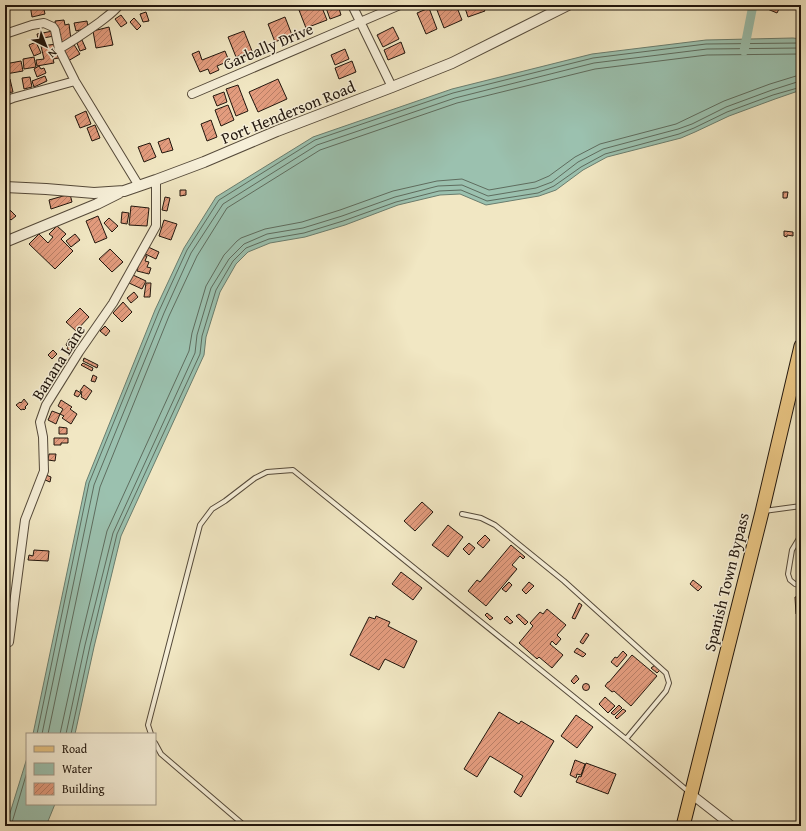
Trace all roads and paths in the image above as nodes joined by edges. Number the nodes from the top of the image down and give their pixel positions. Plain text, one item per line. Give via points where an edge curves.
1 (119, 5) edge
2 (352, 5) edge
3 (400, 5) edge
4 (568, 5) edge
5 (360, 22) junction
6 (5, 34) edge
7 (59, 49) junction
8 (75, 82) junction
9 (392, 87) junction
10 (192, 94) dead end
11 (5, 101) edge
12 (156, 180) junction
13 (139, 186) junction
14 (5, 187) edge
15 (124, 191) junction
16 (5, 242) edge
17 (801, 346) edge
18 (801, 506) edge
19 (762, 512) junction
20 (462, 514) dead end
21 (801, 535) edge
22 (801, 586) edge
23 (9, 642) dead end
24 (151, 733) edge
25 (626, 739) junction
26 (156, 745) edge
27 (691, 794) junction
28 (245, 826) edge
29 (683, 826) edge
30 (732, 826) edge

1 - 7 street via 106,18
2 - 5 street
3 - 5 street, Garbally Drive
4 - 9 street, Port Henderson Road via 452,63
5 - 9 street
5 - 10 street, Garbally Drive
6 - 7 street via 44,23 55,30
7 - 8 street
8 - 11 street
8 - 13 street
9 - 12 street, Port Henderson Road
12 - 13 street, Port Henderson Road
12 - 23 street, Banana Lane via 156,226 114,303 46,404 40,422 44,471 25,520
13 - 15 street, Port Henderson Road
14 - 15 street, Port Henderson Road via 94,193
15 - 16 street
17 - 19 main road, Spanish Town Bypass
18 - 19 lane
19 - 27 main road, Spanish Town Bypass
20 - 25 lane via 481,518 495,525 564,581 666,673 669,683 666,691
21 - 22 lane via 792,550 788,574 790,580
24 - 25 lane via 148,725 200,525 212,509 255,478 267,472 293,470
25 - 27 lane
26 - 28 lane via 161,754
27 - 29 main road, Spanish Town Bypass
27 - 30 street

